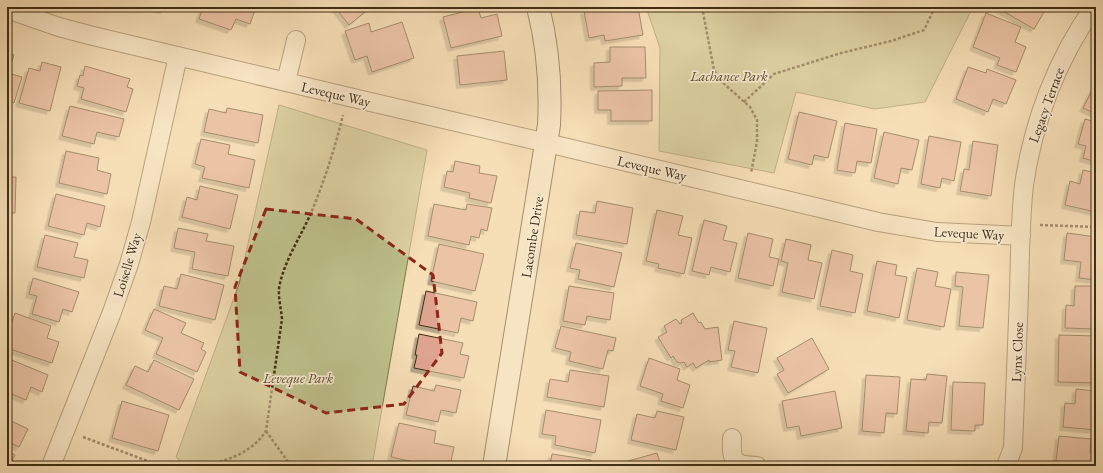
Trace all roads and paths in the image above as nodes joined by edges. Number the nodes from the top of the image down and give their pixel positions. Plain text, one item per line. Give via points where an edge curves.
1 (538, 7) edge
2 (702, 7) edge
3 (935, 7) edge
4 (1094, 7) edge
5 (7, 9) edge
6 (296, 40) dead end
7 (178, 56) junction
8 (286, 82) junction
9 (744, 102) junction
10 (343, 115) dead end
11 (547, 143) junction
12 (751, 173) dead end
13 (1040, 225) dead end
14 (1096, 227) edge
15 (1021, 236) junction
16 (266, 432) junction
17 (83, 437) dead end
18 (732, 438) dead end
19 (51, 466) edge
20 (161, 466) edge
21 (200, 466) edge
22 (291, 466) edge
23 (494, 466) edge
24 (757, 466) edge
25 (1006, 466) edge

1 - 11 street, Lacombe Drive via 549,72
2 - 9 path via 714,70 721,81
3 - 9 path via 924,30 774,74
4 - 15 street, Legacy Terrace via 1070,45 1040,115 1024,185
5 - 7 street, Leveque Way via 59,27
6 - 8 street, Leveque Way
7 - 8 street, Leveque Way
7 - 19 street, Loiselle Way via 141,222 129,264
8 - 11 street, Leveque Way
9 - 12 path via 757,120 757,142
10 - 16 path via 312,212 285,266 279,284 282,319
11 - 15 street, Leveque Way via 885,223 937,232
11 - 23 street, Lacombe Drive
13 - 14 path
15 - 25 street, Lynx Close via 1013,448
16 - 21 path via 249,450 232,458
16 - 22 path
17 - 20 path
18 - 24 street via 731,451 735,461

